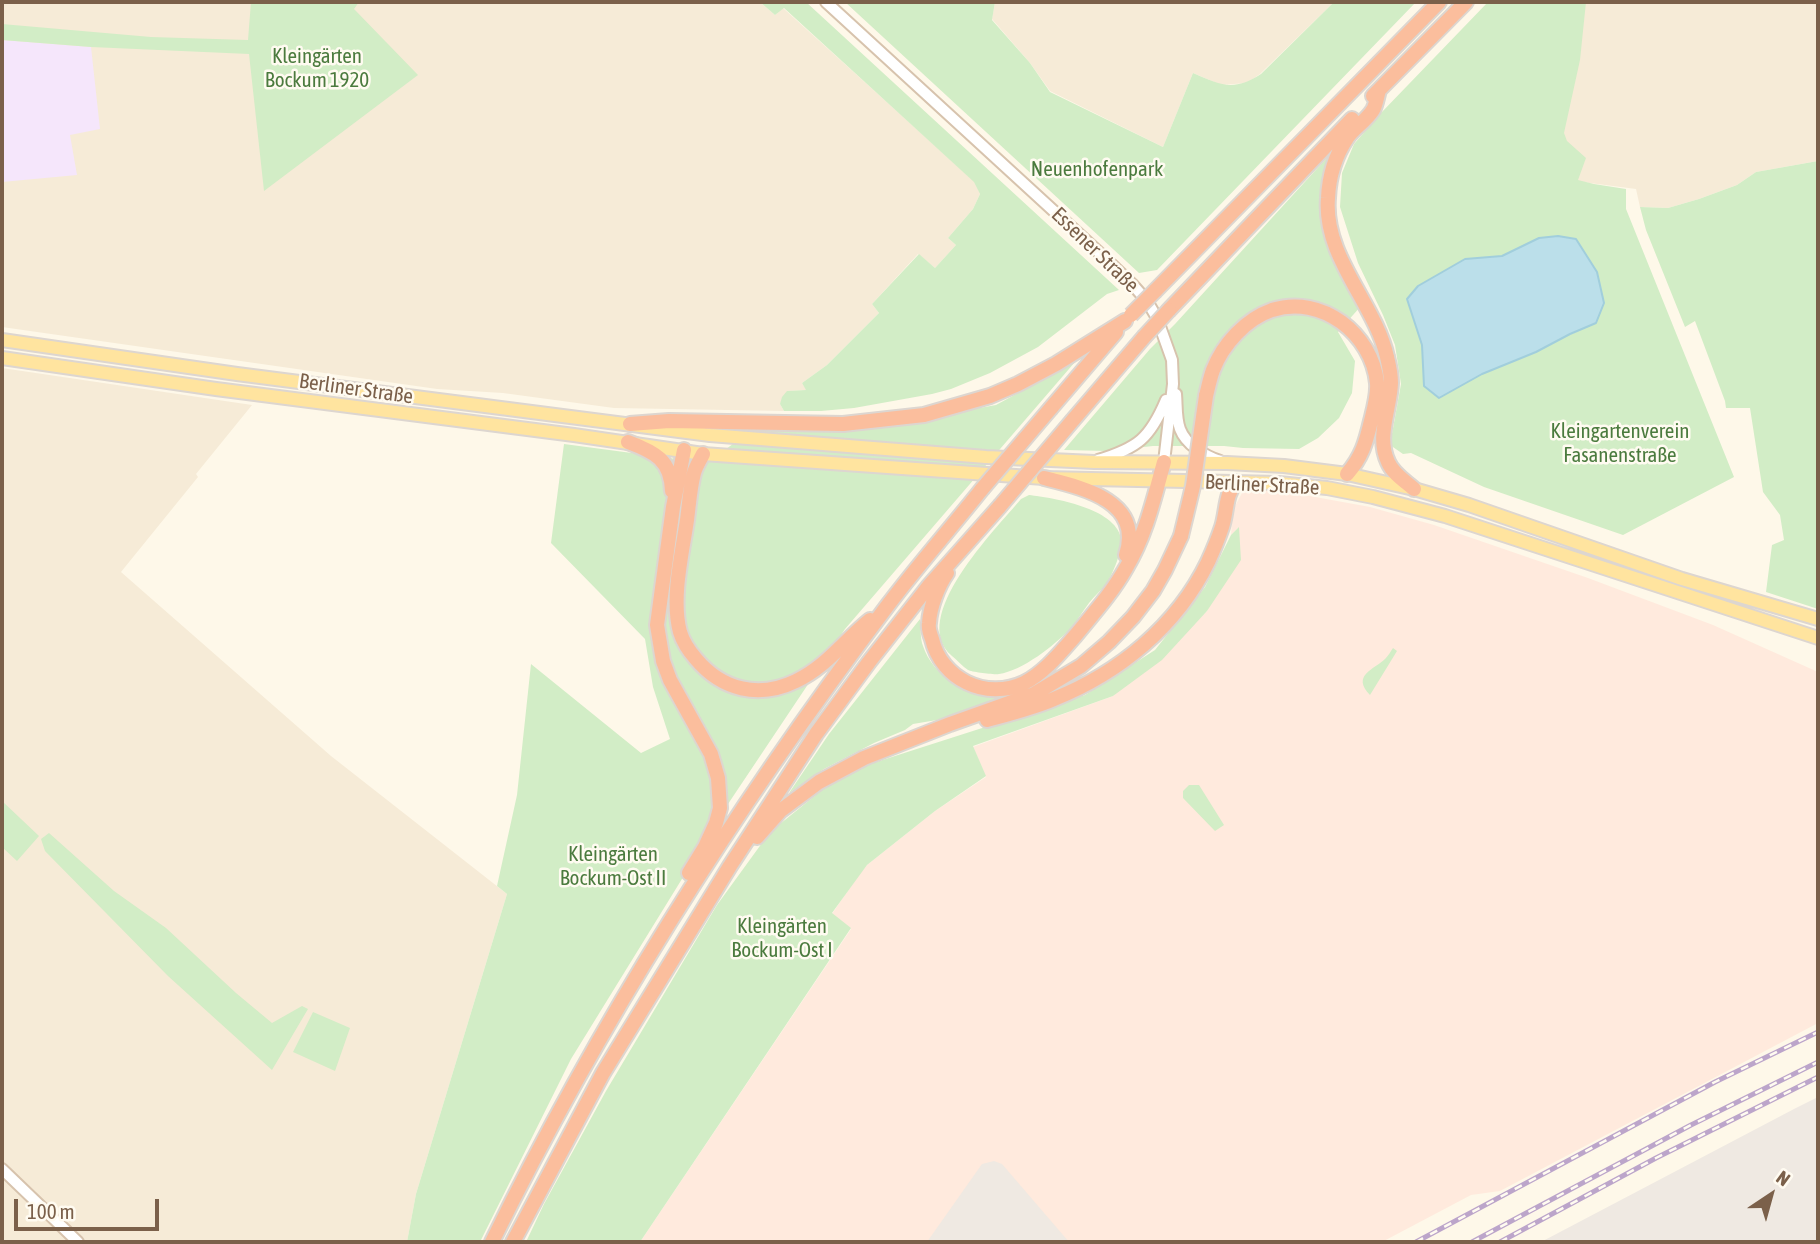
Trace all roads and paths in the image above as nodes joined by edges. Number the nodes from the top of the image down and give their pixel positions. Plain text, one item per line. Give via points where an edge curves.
1 (826, 2) edge
2 (1439, 2) edge
3 (1466, 2) edge
4 (1379, 90) junction
5 (1128, 318) junction
6 (2, 340) edge
7 (2, 358) edge
8 (1173, 384) junction
9 (630, 424) junction
10 (710, 435) junction
11 (628, 442) junction
12 (684, 450) junction
13 (703, 454) junction
14 (1094, 461) junction
15 (1164, 462) junction
16 (1227, 463) junction
17 (1347, 474) junction
18 (1044, 478) junction
19 (1159, 480) junction
20 (1236, 482) junction
21 (1414, 489) junction
22 (673, 506) junction
23 (1000, 506) junction
24 (1109, 594) junction
25 (889, 603) junction
26 (1818, 619) edge
27 (1818, 638) edge
28 (911, 740) junction
29 (730, 866) junction
30 (664, 929) junction
31 (2, 1169) edge
32 (78, 1242) edge
33 (492, 1242) edge
34 (513, 1242) edge

1 - 8 main road, Essener Straße via 1132,284 1157,318 1172,360
2 - 5 highway, bridge
3 - 4 highway
4 - 21 highway via 1374,109 1348,136 1336,157 1327,202 1335,245 1387,355 1391,381 1383,434 1388,464
4 - 23 highway, bridge via 1144,337
5 - 9 highway via 1018,384 924,415 842,424
5 - 25 highway, bridge
6 - 9 main road, Berliner Straße
7 - 11 main road, Berliner Straße
8 - 14 main road via 1147,436 1122,453
8 - 15 main road, Essener Straße
8 - 16 main road via 1180,429 1188,441
9 - 10 main road, Berliner Straße
10 - 12 main road
10 - 14 main road, Berliner Straße
11 - 12 main road, Berliner Straße
11 - 22 highway via 652,451 664,463 671,476
12 - 13 main road, Berliner Straße
12 - 22 highway
13 - 18 main road, Berliner Straße
13 - 25 highway via 693,476 677,611 680,633 704,669 743,689 771,690 830,659
14 - 15 main road, Berliner Straße
15 - 16 main road, Berliner Straße
15 - 19 highway
16 - 17 main road, Berliner Straße
17 - 21 main road, Berliner Straße
17 - 28 highway, bridge via 1365,446 1377,384 1358,336 1342,321 1296,307 1273,310 1251,321 1224,350 1213,370 1181,536 1153,591 1133,617 1081,666 1034,694
18 - 19 main road, Berliner Straße
18 - 24 highway via 1098,494 1126,519 1131,541
19 - 20 main road, Berliner Straße
19 - 24 highway via 1138,544
20 - 27 main road, Berliner Straße via 1327,488 1416,507
20 - 28 highway via 1202,573 1163,627 1138,650 1087,685 1051,701
21 - 26 main road, Berliner Straße via 1682,579
22 - 30 highway via 657,625 659,640 670,680 711,754 720,808
23 - 24 highway via 945,577 928,625 944,665 959,679 981,689 1001,690 1024,683 1046,668
23 - 29 highway via 869,662
25 - 30 highway via 794,733
28 - 29 highway via 819,782 780,811
29 - 34 highway via 603,1073
30 - 33 highway via 554,1119
31 - 32 main road

